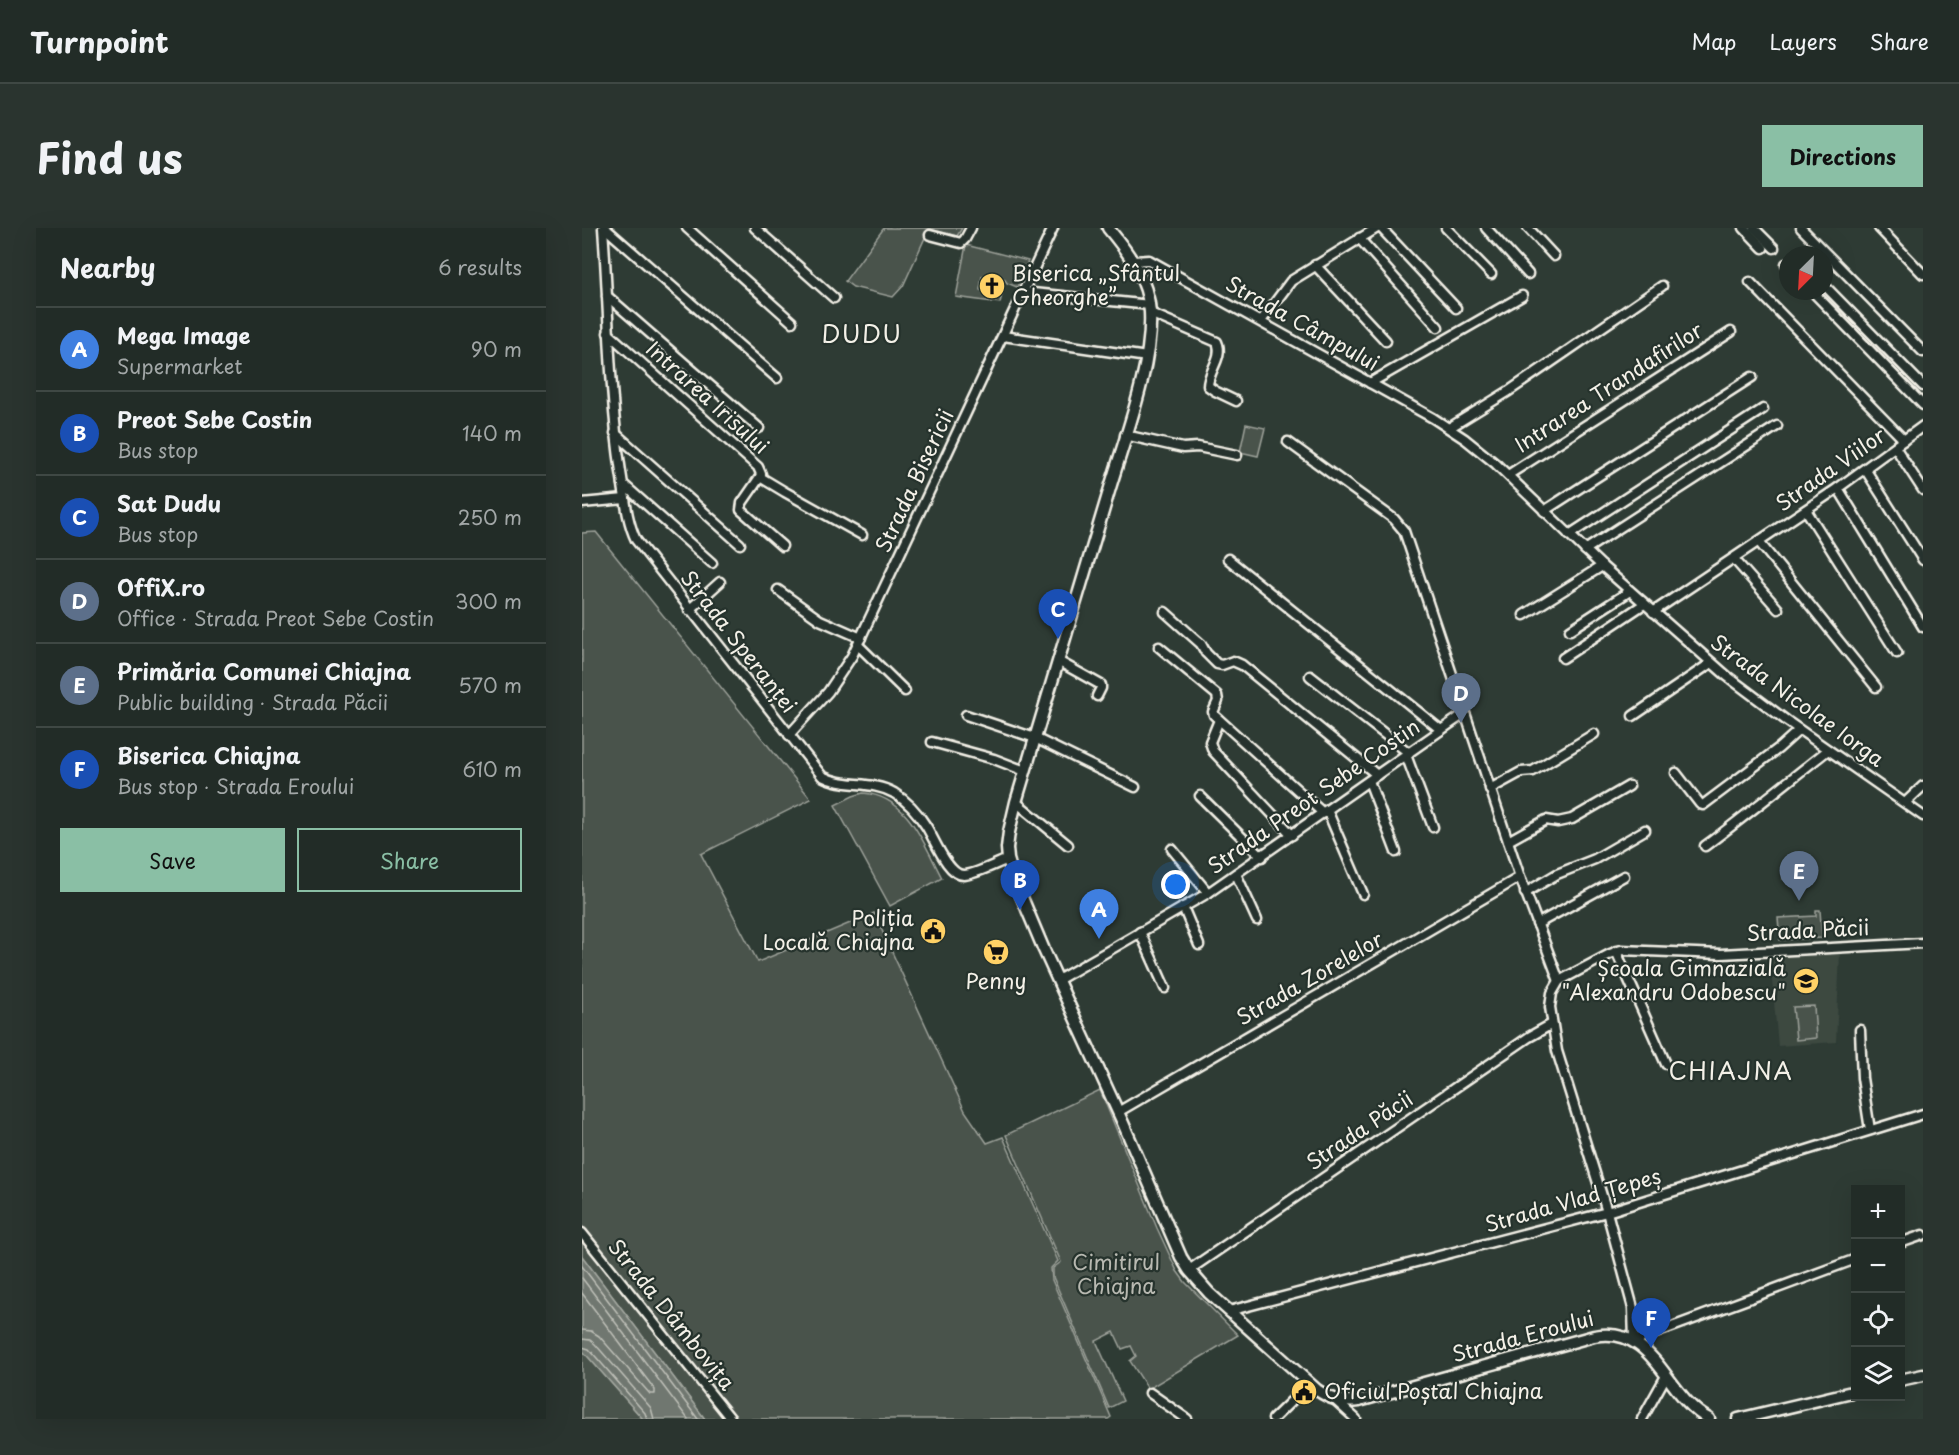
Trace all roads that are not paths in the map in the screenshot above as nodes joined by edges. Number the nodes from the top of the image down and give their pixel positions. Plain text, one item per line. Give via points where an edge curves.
1 (604, 228) edge
2 (687, 228) edge
3 (754, 228) edge
4 (971, 228) edge
5 (1053, 228) edge
6 (1108, 228) edge
7 (1377, 228) edge
8 (1382, 228) edge
9 (1446, 228) edge
10 (1486, 228) edge
11 (1528, 228) edge
12 (1744, 228) edge
13 (1754, 228) edge
14 (1801, 228) edge
15 (1879, 228) edge
16 (930, 235) dead end
17 (1359, 238) junction
18 (1763, 248) dead end
19 (1774, 248) dead end
20 (1554, 256) dead end
21 (1134, 261) junction
22 (1315, 265) junction
23 (1491, 274) dead end
24 (1528, 274) dead end
25 (1923, 274) edge
26 (1750, 282) dead end
27 (1662, 286) dead end
28 (1023, 292) junction
29 (1833, 294) edge
30 (607, 296) junction
31 (1522, 296) dead end
32 (834, 298) dead end
33 (1821, 300) edge
34 (1456, 308) dead end
35 (1150, 309) junction
36 (1261, 321) junction
37 (792, 322) dead end
38 (1438, 327) dead end
39 (1731, 332) dead end
40 (609, 333) junction
41 (1003, 336) junction
42 (1386, 341) dead end
43 (1923, 352) edge
44 (1147, 357) junction
45 (1752, 377) dead end
46 (777, 378) dead end
47 (1370, 383) junction
48 (1923, 386) edge
49 (1236, 401) dead end
50 (1923, 405) edge
51 (1763, 409) dead end
52 (1777, 426) dead end
53 (1923, 426) edge
54 (759, 428) dead end
55 (1449, 428) junction
56 (615, 433) junction
57 (1125, 435) junction
58 (1904, 440) junction
59 (1288, 442) dead end
60 (1895, 447) junction
61 (1237, 455) dead end
62 (1865, 469) junction
63 (1508, 475) junction
64 (760, 477) junction
65 (623, 484) junction
66 (1838, 488) junction
67 (1923, 490) edge
68 (625, 499) junction
69 (582, 503) edge
70 (1806, 510) junction
71 (1544, 511) junction
72 (862, 534) dead end
73 (1569, 535) junction
74 (1759, 542) junction
75 (740, 544) dead end
76 (782, 546) dead end
77 (1585, 550) junction
78 (1228, 559) dead end
79 (1734, 559) junction
80 (1923, 560) edge
81 (712, 563) dead end
82 (1602, 566) junction
83 (720, 582) dead end
84 (777, 590) dead end
85 (1630, 591) junction
86 (1644, 604) junction
87 (1778, 609) dead end
88 (689, 610) junction
89 (1165, 612) dead end
90 (1653, 612) junction
91 (1524, 615) dead end
92 (1923, 627) edge
93 (1570, 630) dead end
94 (860, 642) junction
95 (1159, 647) dead end
96 (1897, 652) dead end
97 (1563, 658) dead end
98 (1058, 661) junction
99 (1711, 663) junction
100 (1310, 676) dead end
101 (1876, 687) dead end
102 (904, 691) dead end
103 (1097, 696) dead end
104 (1464, 714) junction
105 (966, 715) dead end
106 (1633, 716) dead end
107 (1219, 720) junction
108 (1441, 730) junction
109 (1799, 730) junction
110 (1594, 734) dead end
111 (789, 735) junction
112 (1035, 738) junction
113 (932, 742) dead end
114 (1828, 750) junction
115 (1407, 754) junction
116 (1025, 771) junction
117 (1676, 773) dead end
118 (1373, 778) junction
119 (1629, 786) dead end
120 (1923, 786) edge
121 (1135, 787) dead end
122 (1490, 789) junction
123 (1200, 796) dead end
124 (1016, 802) junction
125 (1906, 802) junction
126 (1325, 811) junction
127 (1923, 816) edge
128 (1433, 827) dead end
129 (1644, 830) dead end
130 (1292, 835) junction
131 (1508, 841) junction
132 (1068, 845) dead end
133 (1705, 846) dead end
134 (1172, 849) dead end
135 (1396, 852) dead end
136 (1262, 857) junction
137 (1008, 859) junction
138 (1236, 874) junction
139 (1624, 876) dead end
140 (1520, 877) junction
141 (1208, 892) junction
142 (1526, 893) junction
143 (1363, 894) dead end
144 (1183, 907) junction
145 (1257, 920) dead end
146 (1538, 924) junction
147 (1140, 932) junction
148 (1923, 943) edge
149 (1199, 945) dead end
150 (1616, 951) junction
151 (1058, 980) junction
152 (1559, 981) junction
153 (1165, 988) dead end
154 (1552, 1024) junction
155 (1860, 1030) dead end
156 (1666, 1064) dead end
157 (1118, 1112) junction
158 (1923, 1114) edge
159 (1870, 1130) junction
160 (1607, 1212) junction
161 (582, 1233) edge
162 (1923, 1234) edge
163 (1905, 1241) edge
164 (1851, 1261) edge
165 (1189, 1270) junction
166 (1229, 1311) junction
167 (1634, 1341) junction
168 (1923, 1375) edge
169 (1666, 1376) junction
170 (1905, 1379) edge
171 (1310, 1383) junction
172 (1851, 1392) edge
173 (1150, 1393) dead end
174 (1335, 1400) junction
175 (731, 1419) edge
176 (1186, 1419) edge
177 (1273, 1419) edge
178 (1356, 1419) edge
179 (1642, 1419) edge
180 (1709, 1419) edge
181 (1738, 1419) edge

1 - 30 street, Strada Speranței
1 - 46 street, Strada Speranței
2 - 37 street
3 - 32 street
4 - 16 street via 961,243
5 - 28 street, Strada Bisericii
6 - 21 main road
7 - 17 street
8 - 34 street
9 - 23 street
10 - 24 street
11 - 20 street
12 - 18 street
13 - 19 street
14 - 43 street
15 - 25 street
17 - 22 street
17 - 38 street
21 - 35 main road
21 - 36 street, Strada Câmpului via 1149,261
22 - 36 street via 1286,285
22 - 42 street
26 - 58 street
27 - 55 street
28 - 35 street
28 - 41 street, Strada Bisericii
29 - 48 street
30 - 40 street, Strada Speranței
30 - 54 street
31 - 47 street
33 - 50 street
35 - 44 main road
35 - 49 street via 1217,342 1219,352 1208,386
36 - 47 street, Strada Câmpului
39 - 63 street, Intrarea Trandafirilor
40 - 56 street, Strada Speranței
40 - 64 street, Intrarea Irisului via 758,467
41 - 44 street
41 - 94 street, Strada Bisericii
44 - 57 main road
45 - 71 street
47 - 55 street, Strada Câmpului
51 - 73 street
52 - 77 street
53 - 58 street, Strada Viilor
55 - 63 street, Strada Câmpului
56 - 65 street, Strada Speranței
56 - 75 street
57 - 61 street
57 - 98 main road
58 - 60 street, Strada Viilor
59 - 104 street via 1394,519 1404,531
60 - 62 street, Strada Viilor
60 - 67 street
62 - 66 street, Strada Viilor
62 - 80 street
63 - 71 street, Strada Câmpului
64 - 72 street
64 - 76 street, Intrarea Irisului via 741,510
65 - 68 street, Strada Speranței
65 - 81 street
66 - 70 street, Strada Viilor
66 - 92 street
68 - 69 street
68 - 88 street, Strada Speranței via 636,540
70 - 74 street, Strada Viilor
70 - 96 street
71 - 73 street, Strada Câmpului
73 - 77 street, Strada Câmpului
74 - 79 street, Strada Viilor
74 - 101 street
77 - 82 street, Strada Câmpului
78 - 108 street
79 - 87 street
79 - 90 street, Strada Viilor
82 - 85 street, Strada Câmpului
82 - 91 street
83 - 88 street
84 - 94 street
85 - 86 street, Strada Câmpului
85 - 93 street
86 - 90 street, Strada Câmpului
86 - 97 street
88 - 111 street, Strada Speranței
89 - 118 street via 1217,664 1233,661 1242,665
90 - 99 street, Strada Nicolae Iorga
94 - 102 street
94 - 111 street, Strada Bisericii via 828,692
95 - 107 street via 1217,695 1213,711
98 - 103 street via 1101,686
98 - 112 main road
99 - 106 street
99 - 109 street, Strada Nicolae Iorga
100 - 115 street
104 - 108 street, Strada Preot Sebe Costin
104 - 122 street
105 - 112 street
107 - 126 street
107 - 130 street via 1210,742 1213,751
108 - 115 street, Strada Preot Sebe Costin
109 - 114 street, Strada Nicolae Iorga
109 - 117 street via 1703,805
110 - 122 street via 1533,771 1521,771
111 - 137 street, Strada Speranței via 825,778 877,786 906,802 958,874 967,875
112 - 116 main road
112 - 121 street
113 - 116 street
114 - 125 street, Strada Nicolae Iorga
114 - 133 street
115 - 118 street, Strada Preot Sebe Costin
115 - 128 street
116 - 124 main road
118 - 126 street, Strada Preot Sebe Costin
118 - 135 street
119 - 131 street via 1572,819 1546,820
120 - 125 street
122 - 131 street
123 - 136 street
124 - 132 street
124 - 137 main road
125 - 127 street, Strada Nicolae Iorga
126 - 130 street, Strada Preot Sebe Costin
126 - 143 street
129 - 142 street
130 - 136 street, Strada Preot Sebe Costin
131 - 140 street
134 - 141 street
136 - 138 street, Strada Preot Sebe Costin
137 - 151 main road
138 - 141 street, Strada Preot Sebe Costin
138 - 145 street
139 - 146 street
140 - 142 street
140 - 157 street, Strada Zorelelor
141 - 144 street, Strada Preot Sebe Costin
142 - 146 street
144 - 147 street, Strada Preot Sebe Costin
144 - 149 street
146 - 152 street
147 - 151 street, Strada Preot Sebe Costin
147 - 153 street
148 - 150 street, Strada Păcii via 1721,954
150 - 152 street, Strada Păcii
150 - 156 street
151 - 157 main road
152 - 154 street via 1551,999
154 - 160 street via 1560,1064
154 - 165 street, Strada Păcii
155 - 159 street
157 - 165 main road
158 - 159 street, Strada Vlad Țepeș
159 - 160 street, Strada Vlad Țepeș
160 - 166 street, Strada Vlad Țepeș
160 - 167 street via 1633,1308
161 - 175 street, Strada Dâmbovița
162 - 163 street
164 - 167 street
165 - 166 main road
166 - 171 main road
167 - 169 main road
167 - 174 main road, Strada Eroului via 1615,1334 1594,1336 1350,1402
168 - 170 main road
169 - 179 street
169 - 180 main road
171 - 174 main road
171 - 177 street
172 - 181 main road
173 - 176 street
174 - 178 street

